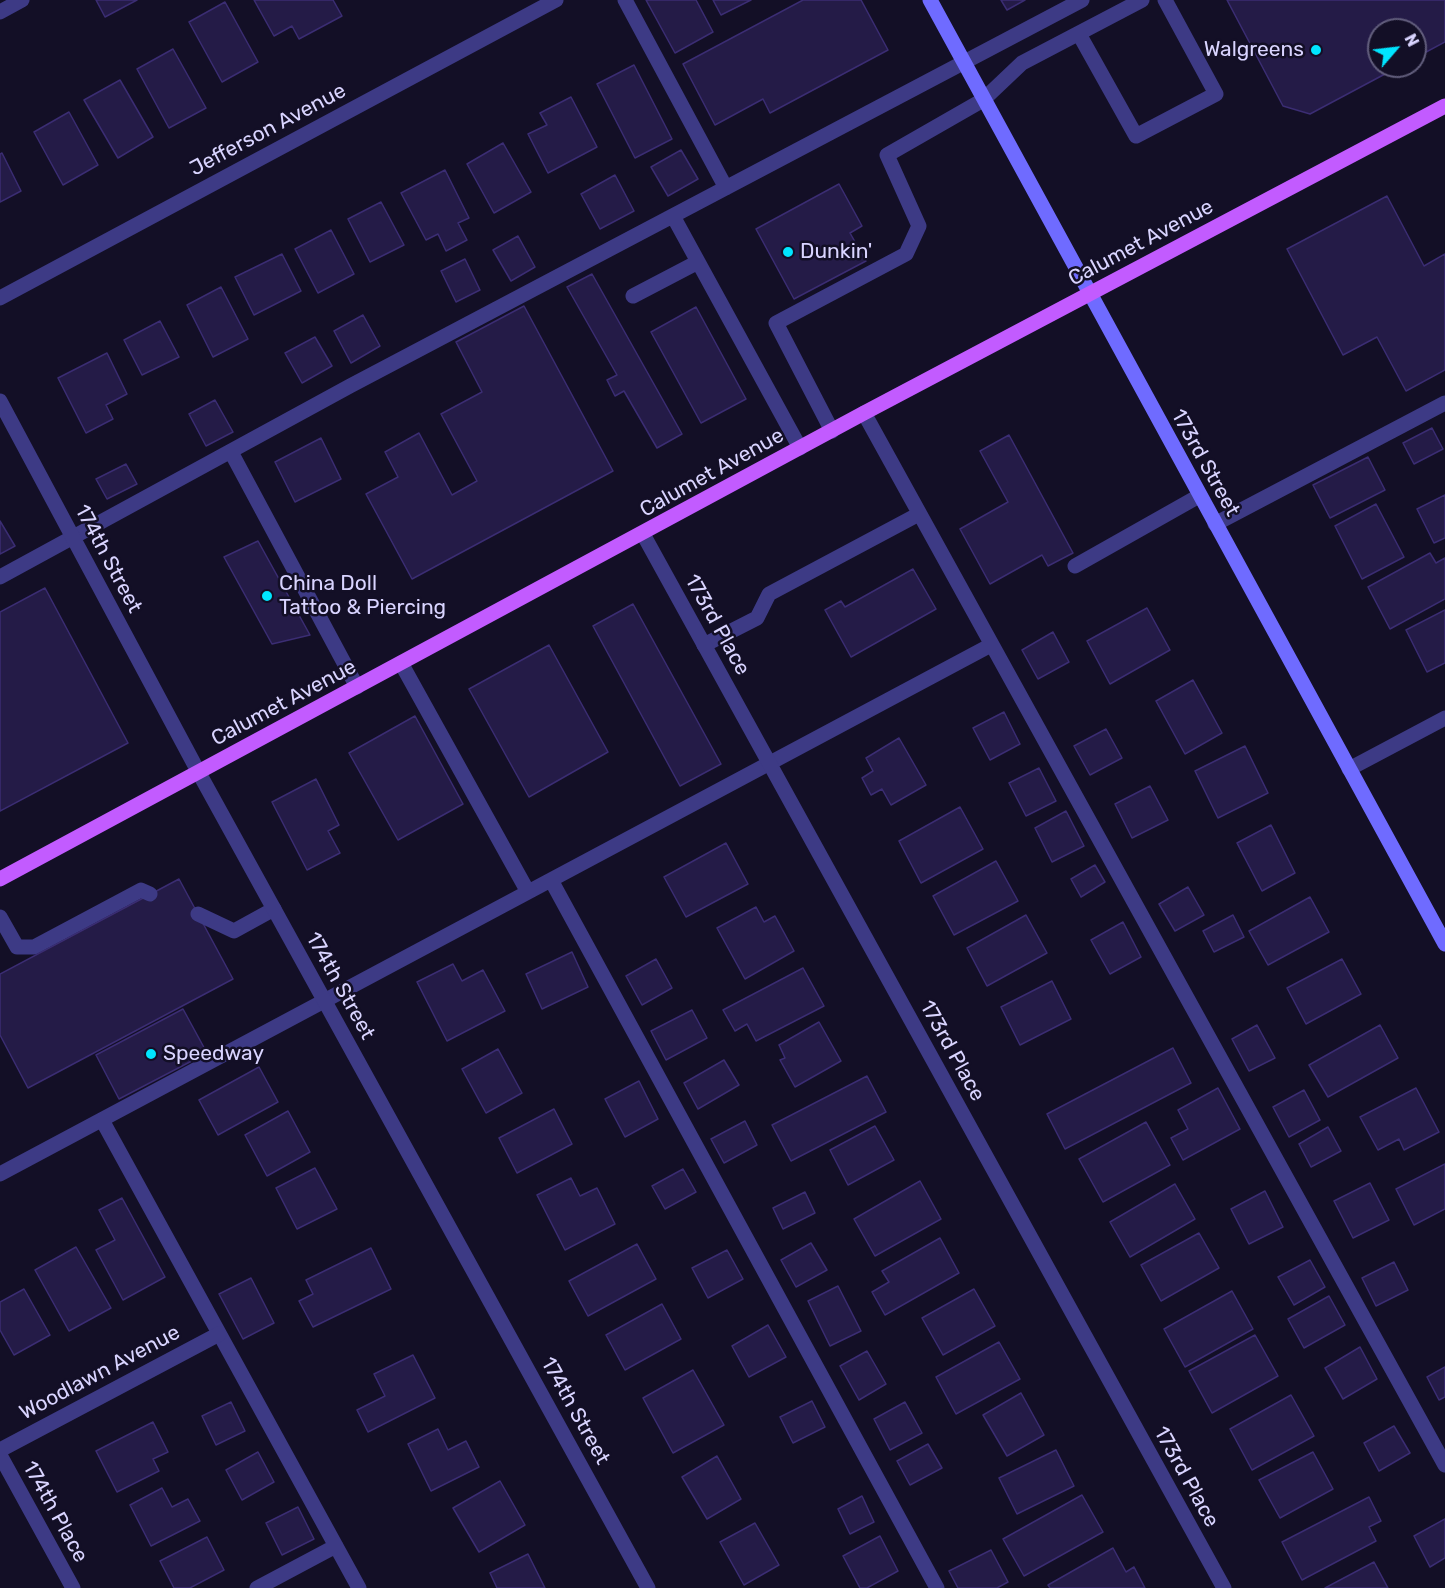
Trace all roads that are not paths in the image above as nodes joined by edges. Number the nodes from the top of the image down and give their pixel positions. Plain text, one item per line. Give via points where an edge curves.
1 (22, 0) edge
2 (556, 0) edge
3 (625, 0) edge
4 (930, 0) edge
5 (1082, 0) edge
6 (1142, 0) edge
7 (1165, 0) edge
8 (0, 12) edge
9 (1079, 34) junction
10 (964, 63) junction
11 (984, 100) junction
12 (1445, 106) edge
13 (726, 188) junction
14 (673, 216) junction
15 (698, 262) junction
16 (1089, 295) junction
17 (633, 296) dead end
18 (0, 298) edge
19 (0, 401) edge
20 (1444, 406) edge
21 (864, 413) junction
22 (832, 431) junction
23 (800, 448) junction
24 (231, 452) junction
25 (1199, 496) junction
26 (919, 514) junction
27 (1215, 524) junction
28 (643, 534) junction
29 (73, 538) junction
30 (1075, 566) dead end
31 (0, 578) edge
32 (704, 645) junction
33 (991, 645) junction
34 (401, 663) junction
35 (357, 687) junction
36 (1445, 718) edge
37 (769, 763) junction
38 (1349, 769) junction
39 (199, 773) junction
40 (0, 879) edge
41 (551, 880) junction
42 (528, 892) junction
43 (150, 894) dead end
44 (274, 909) junction
45 (198, 914) dead end
46 (0, 917) edge
47 (1445, 944) edge
48 (324, 1001) junction
49 (102, 1120) junction
50 (0, 1174) edge
51 (219, 1334) junction
52 (0, 1450) edge
53 (0, 1455) edge
54 (1445, 1465) edge
55 (336, 1546) junction
56 (73, 1588) edge
57 (257, 1588) edge
58 (359, 1588) edge
59 (648, 1588) edge
60 (937, 1588) edge
61 (1224, 1588) edge

1 - 8 street
2 - 18 street, Jefferson Avenue
3 - 13 street
4 - 10 street, 173rd Street
5 - 10 street
6 - 9 street
7 - 9 street via 1216,94 1136,136
9 - 11 street via 1022,63
10 - 11 street, 173rd Street
10 - 13 street
11 - 16 street, 173rd Street
11 - 22 street via 887,155 919,226 906,254 776,323
12 - 16 main road, Calumet Avenue
13 - 14 street
14 - 15 street
14 - 24 street
15 - 17 street
15 - 23 street
16 - 21 main road, Calumet Avenue
16 - 25 street, 173rd Street
19 - 29 street, 174th Street
20 - 27 street
21 - 22 main road, Calumet Avenue
21 - 26 street
22 - 23 main road, Calumet Avenue
23 - 28 main road, Calumet Avenue
24 - 29 street
24 - 35 street
25 - 27 street, 173rd Street
25 - 30 street
26 - 32 street via 769,594 757,618
26 - 33 street
27 - 38 street, 173rd Street
28 - 32 street, 173rd Place
28 - 34 main road, Calumet Avenue
29 - 31 street
29 - 39 street, 174th Street
32 - 37 street, 173rd Place
33 - 37 street
33 - 54 street
34 - 35 main road, Calumet Avenue
34 - 42 street
35 - 39 main road, Calumet Avenue
36 - 38 street
37 - 41 street
37 - 61 street, 173rd Place
38 - 47 street, 173rd Street
39 - 40 main road, Calumet Avenue
39 - 44 street, 174th Street
41 - 42 street
41 - 60 street
42 - 48 street
43 - 46 street via 141,890 34,947 17,947
44 - 45 street via 234,931
44 - 48 street, 174th Street
48 - 49 street
48 - 59 street, 174th Street
49 - 50 street
49 - 51 street
51 - 52 street, Woodlawn Avenue
51 - 55 street
53 - 56 street, 174th Place
55 - 57 street
55 - 58 street

